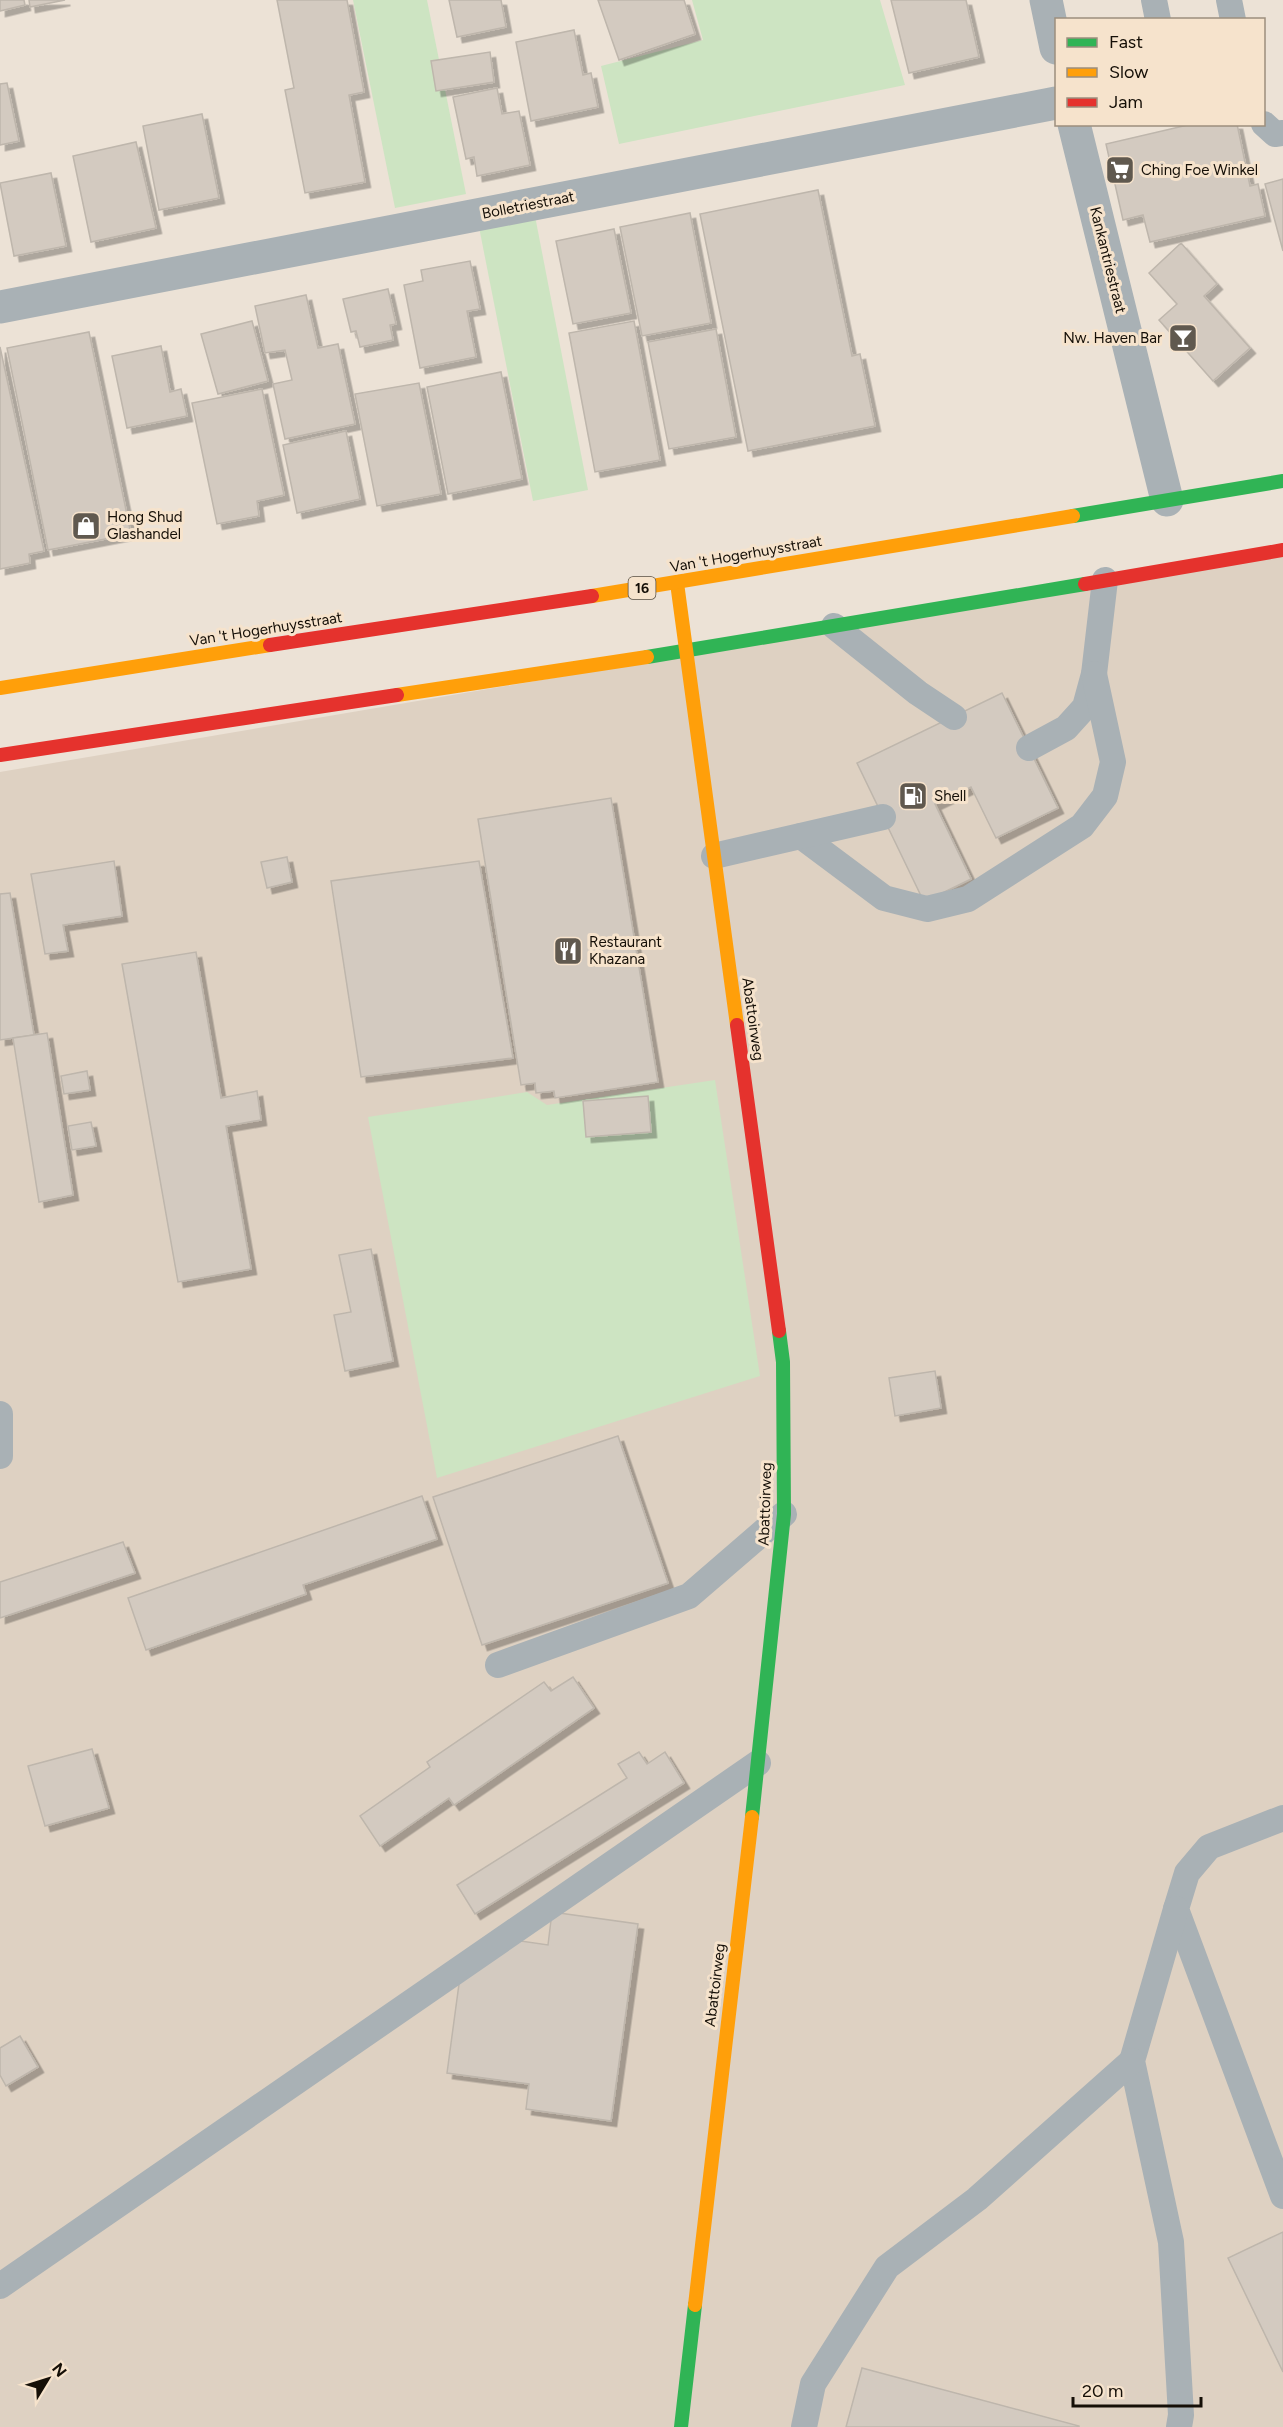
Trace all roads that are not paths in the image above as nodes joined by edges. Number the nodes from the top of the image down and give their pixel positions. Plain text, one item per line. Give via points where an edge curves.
1 (1046, 0) edge
2 (1155, 0) edge
3 (1229, 0) edge
4 (1158, 18) edge
5 (1233, 18) edge
6 (1055, 43) edge
7 (1055, 103) edge
8 (1074, 126) edge
9 (1265, 126) edge
10 (1283, 133) edge
11 (0, 307) edge
12 (1283, 481) edge
13 (1167, 500) junction
14 (1283, 550) edge
15 (1106, 580) junction
16 (677, 583) junction
17 (834, 626) junction
18 (687, 651) junction
19 (1094, 674) junction
20 (0, 688) edge
21 (954, 717) dead end
22 (1029, 748) dead end
23 (0, 755) edge
24 (884, 818) dead end
25 (801, 837) junction
26 (714, 856) junction
27 (0, 1414) edge
28 (0, 1456) edge
29 (784, 1514) junction
30 (498, 1665) dead end
31 (758, 1763) junction
32 (1283, 1818) edge
33 (1176, 1909) junction
34 (1131, 2061) junction
35 (1283, 2196) edge
36 (0, 2286) edge
37 (681, 2427) edge
38 (804, 2427) edge
39 (1179, 2427) edge

1 - 6 street
2 - 4 lane
3 - 5 lane
7 - 11 street, Bolletriestraat
8 - 13 street, Kankantriestraat
9 - 10 lane via 1275,134
12 - 13 main road, Van 't Hogerhuysstraat / 16
13 - 16 main road, Van 't Hogerhuysstraat / 16
14 - 15 main road
15 - 17 main road
15 - 19 lane
16 - 18 main road, Abattoirweg
16 - 20 main road, Van 't Hogerhuysstraat / 16
17 - 18 main road
17 - 21 lane
18 - 23 main road
18 - 26 main road, Abattoirweg
19 - 22 lane via 1085,707 1066,728
19 - 25 lane via 1113,762 1105,796 1082,826 968,898 927,909 884,898
24 - 25 lane
25 - 26 lane
26 - 29 main road, Abattoirweg via 783,1362
27 - 28 lane
29 - 30 lane via 689,1596
29 - 31 main road, Abattoirweg
31 - 36 lane
31 - 37 main road, Abattoirweg
32 - 33 lane via 1209,1847 1187,1873
33 - 34 lane
33 - 35 lane
34 - 38 lane via 977,2199 886,2267 813,2384
34 - 39 lane via 1171,2242

